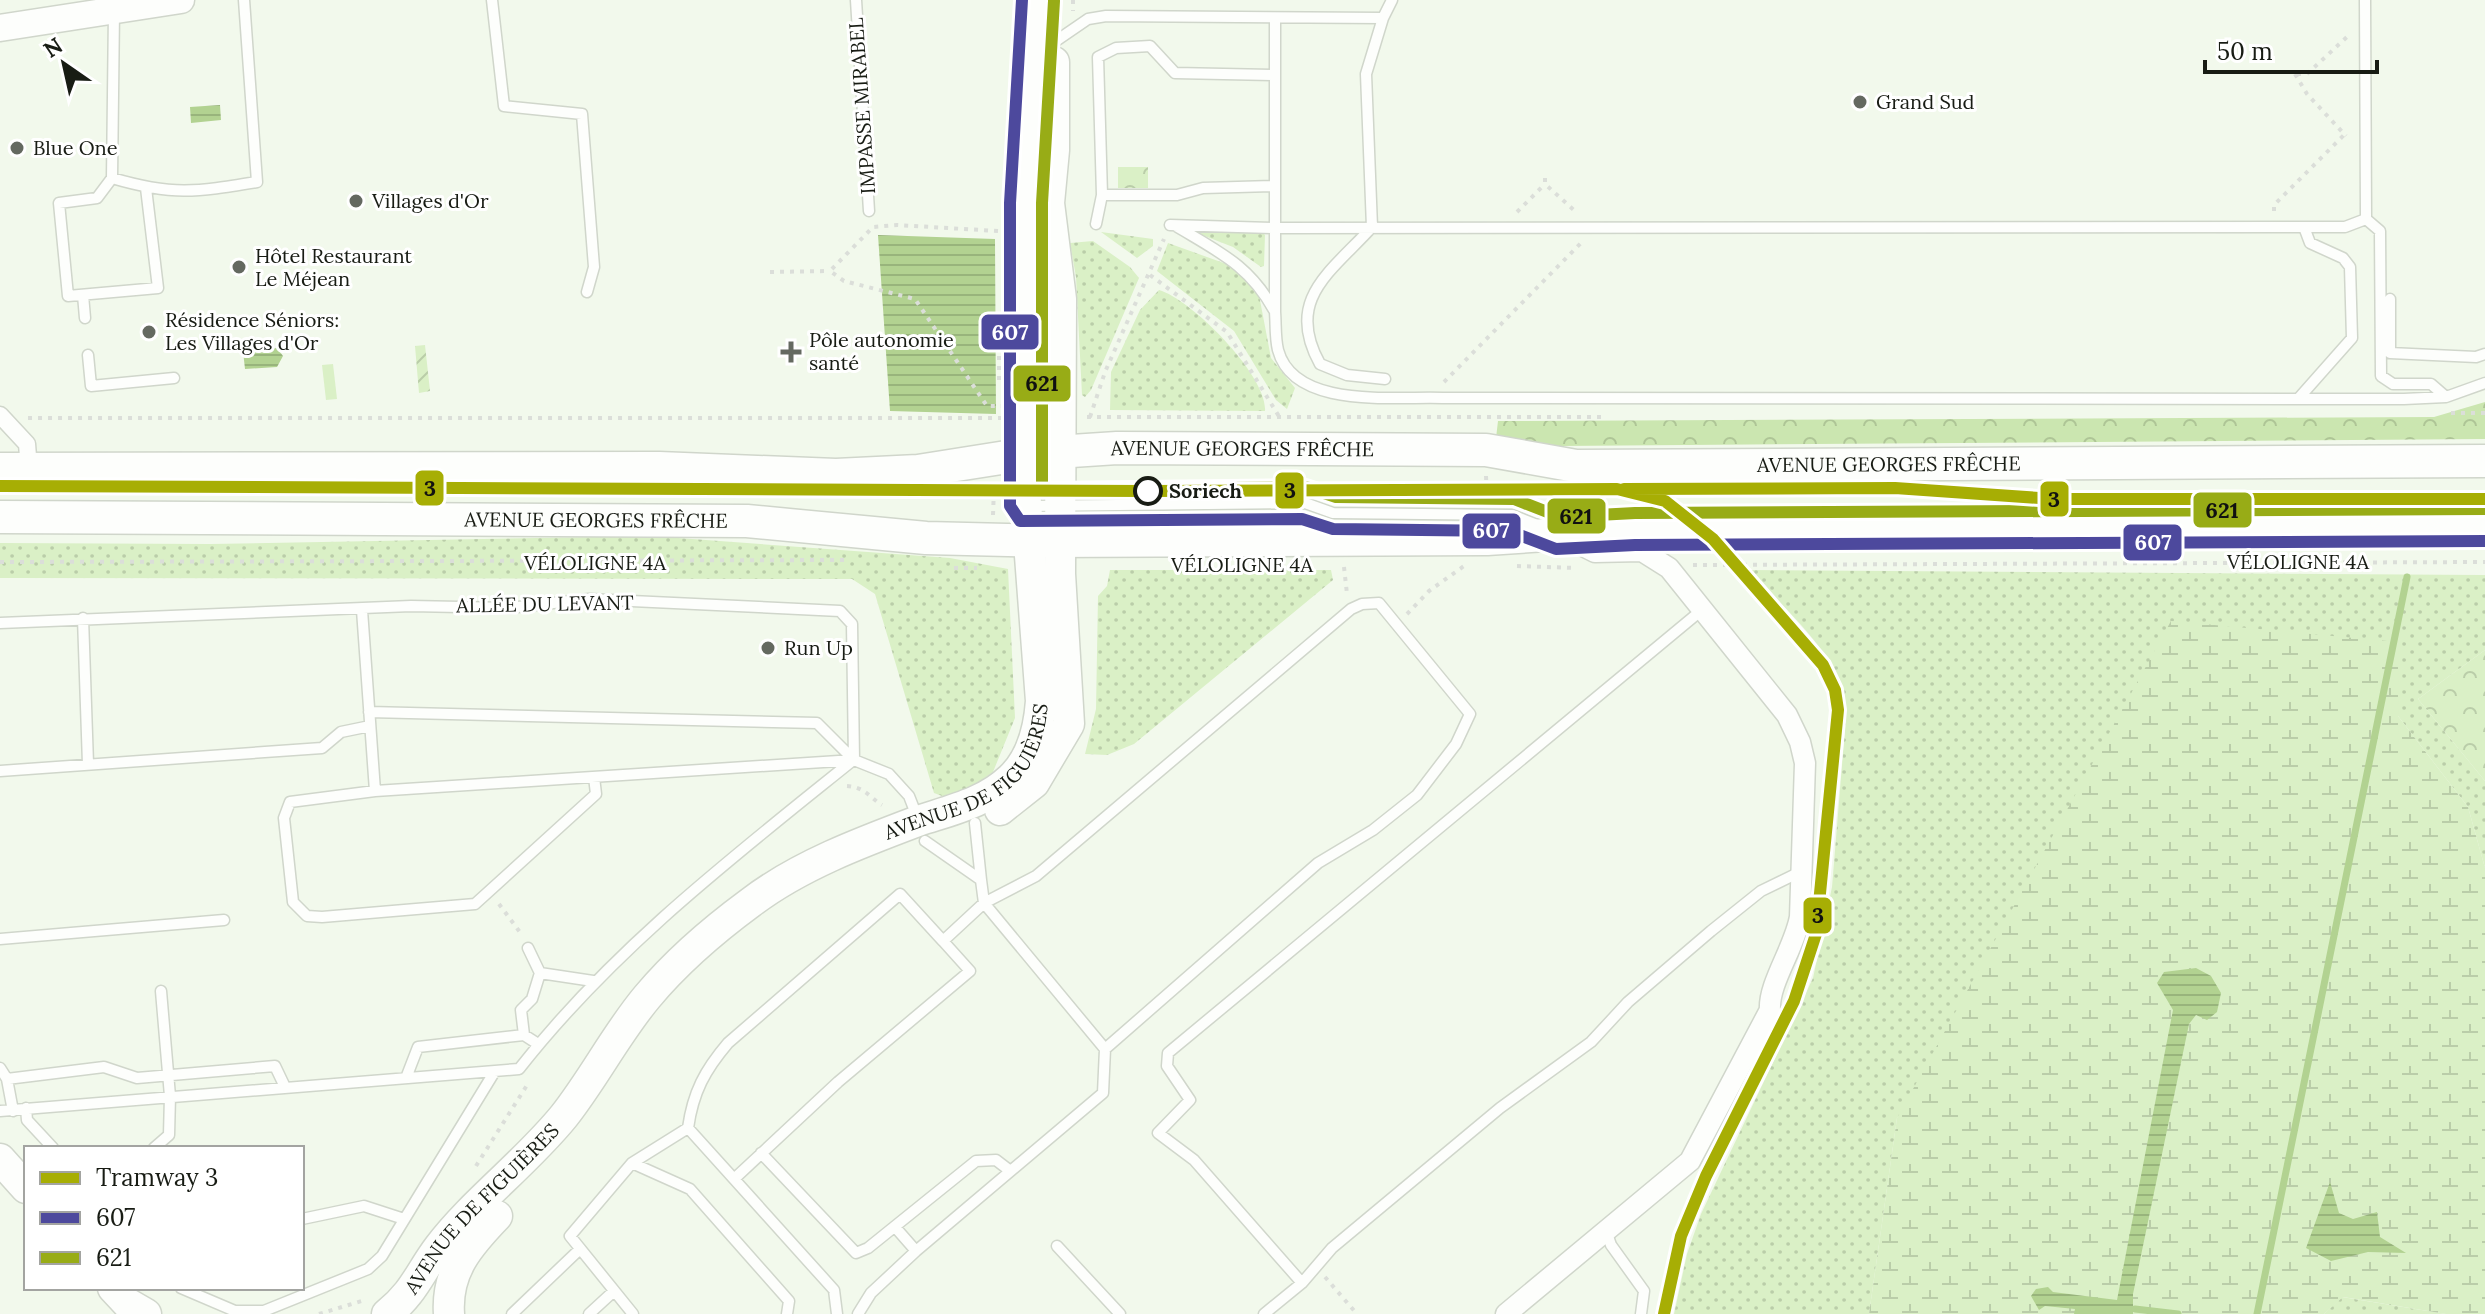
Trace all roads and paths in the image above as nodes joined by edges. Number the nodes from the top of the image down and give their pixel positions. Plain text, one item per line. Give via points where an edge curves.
1 (244, 0) edge
2 (492, 0) edge
3 (856, 0) edge
4 (1038, 0) edge
5 (1057, 0) edge
6 (1392, 0) edge
7 (2365, 0) edge
8 (167, 1) edge
9 (58, 10) edge
10 (114, 10) junction
11 (1275, 18) junction
12 (1383, 18) junction
13 (2366, 24) junction
14 (0, 28) edge
15 (1053, 43) junction
16 (1275, 75) junction
17 (2344, 135) junction
18 (2366, 158) junction
19 (112, 178) junction
20 (1275, 186) junction
21 (146, 188) junction
22 (1102, 195) junction
23 (1037, 203) junction
24 (869, 211) dead end
25 (2366, 219) junction
26 (1096, 224) dead end
27 (1172, 225) junction
28 (1372, 227) junction
29 (1501, 227) junction
30 (1581, 227) junction
31 (2274, 227) junction
32 (2304, 227) junction
33 (1275, 228) junction
34 (998, 231) dead end
35 (1039, 258) junction
36 (830, 271) junction
37 (770, 272) dead end
38 (1150, 275) junction
39 (587, 292) dead end
40 (83, 295) junction
41 (2390, 299) dead end
42 (1275, 312) junction
43 (85, 318) dead end
44 (2485, 354) edge
45 (88, 355) dead end
46 (174, 378) dead end
47 (2485, 383) edge
48 (1368, 397) junction
49 (2446, 397) junction
50 (1438, 398) junction
51 (2298, 399) junction
52 (1019, 414) junction
53 (0, 417) edge
54 (1076, 418) junction
55 (1485, 418) dead end
56 (1486, 450) junction
57 (1062, 453) junction
58 (1026, 454) junction
59 (993, 459) junction
60 (2485, 461) edge
61 (15, 469) edge
62 (1026, 506) junction
63 (1060, 506) junction
64 (0, 517) edge
65 (2485, 525) edge
66 (1557, 533) junction
67 (1027, 540) junction
68 (1060, 540) junction
69 (1491, 546) junction
70 (995, 552) junction
71 (853, 560) dead end
72 (0, 562) edge
73 (2485, 562) edge
74 (1334, 565) dead end
75 (1344, 565) junction
76 (1359, 565) dead end
77 (1449, 566) dead end
78 (1464, 566) junction
79 (951, 567) dead end
80 (1590, 568) dead end
81 (1669, 568) junction
82 (1351, 609) junction
83 (1703, 609) junction
84 (362, 610) junction
85 (83, 618) junction
86 (0, 623) edge
87 (1396, 624) junction
88 (369, 712) junction
89 (370, 726) junction
90 (854, 760) junction
91 (88, 764) junction
92 (0, 771) edge
93 (594, 777) junction
94 (375, 791) junction
95 (975, 823) junction
96 (922, 831) junction
97 (1800, 872) junction
98 (981, 880) junction
99 (490, 893) junction
100 (984, 903) junction
101 (224, 920) dead end
102 (0, 939) edge
103 (943, 941) junction
104 (528, 948) joint
105 (540, 973) junction
106 (593, 981) junction
107 (161, 991) dead end
108 (524, 1035) junction
109 (538, 1044) junction
110 (1105, 1049) junction
111 (0, 1068) edge
112 (495, 1071) junction
113 (168, 1075) junction
114 (406, 1078) junction
115 (7, 1079) junction
116 (285, 1087) junction
117 (170, 1096) junction
118 (26, 1108) junction
119 (0, 1111) edge
120 (13, 1111) junction
121 (688, 1128) junction
122 (51, 1146) edge
123 (156, 1146) edge
124 (761, 1153) junction
125 (0, 1159) edge
126 (632, 1163) junction
127 (1009, 1170) junction
128 (734, 1179) junction
129 (24, 1186) edge
130 (304, 1219) edge
131 (404, 1219) junction
132 (895, 1227) junction
133 (1606, 1231) junction
134 (1057, 1246) dead end
135 (580, 1249) junction
136 (916, 1251) junction
137 (1316, 1266) junction
138 (1302, 1283) junction
139 (115, 1290) edge
140 (185, 1290) edge
141 (210, 1290) edge
142 (614, 1291) junction
143 (203, 1300) junction
144 (377, 1307) edge
145 (146, 1314) edge
146 (319, 1314) edge
147 (449, 1314) edge
148 (512, 1314) edge
149 (589, 1314) edge
150 (633, 1314) edge
151 (787, 1314) edge
152 (837, 1314) edge
153 (858, 1314) edge
154 (1120, 1314) edge
155 (1264, 1314) edge
156 (1357, 1314) edge
157 (1506, 1314) edge
158 (1641, 1314) edge

1 - 21 lane via 257,182 185,193
2 - 39 lane via 504,106 582,114 594,267
3 - 24 lane, IMPASSE MIRABEL
4 - 23 main road, AVENUE DE FIGUIÈRES
5 - 15 main road, AVENUE DE FIGUIÈRES
6 - 12 lane
7 - 13 lane
8 - 10 street
9 - 10 street
9 - 14 street
10 - 19 lane
11 - 12 lane
11 - 15 lane via 1106,16 1088,19
11 - 16 lane
12 - 28 lane via 1366,74
13 - 17 path via 2307,74 2296,74
13 - 18 lane
15 - 23 main road, AVENUE DE FIGUIÈRES via 1054,150
16 - 20 lane
16 - 22 lane via 1175,73 1150,46 1116,48 1098,57
17 - 18 path
17 - 31 path via 2274,205
18 - 25 lane
19 - 21 lane
19 - 40 lane via 97,198 59,203 68,296
20 - 22 lane
20 - 33 lane
21 - 40 lane via 158,288
22 - 26 lane
23 - 35 main road, AVENUE DE FIGUIÈRES
25 - 32 lane via 2345,227
25 - 49 lane via 2380,231 2381,376 2393,384 2431,384
27 - 33 lane
27 - 38 path
27 - 42 lane via 1238,263
28 - 29 lane
28 - 33 lane
28 - 48 lane via 1313,292 1306,308 1306,331 1320,364 1347,375 1385,379
29 - 30 lane
29 - 30 path via 1545,181 1580,216
30 - 31 lane
30 - 50 path via 1581,247 1438,388
31 - 32 lane
32 - 51 lane via 2310,243 2343,258 2350,267 2352,338
33 - 42 lane
34 - 36 path via 873,227
35 - 52 main road, AVENUE DE FIGUIÈRES
35 - 54 main road, AVENUE DE FIGUIÈRES via 1061,299
36 - 37 path
36 - 52 path via 844,281 915,299 987,406
38 - 54 path via 1105,372
38 - 54 path via 1227,332 1280,418
40 - 43 lane
41 - 44 lane via 2390,353
42 - 48 lane via 1279,352 1293,373 1317,389
45 - 46 lane via 91,386
47 - 49 lane
48 - 50 lane
49 - 51 lane
50 - 51 lane
52 - 53 path
52 - 58 main road, AVENUE DE FIGUIÈRES
52 - 59 path
53 - 61 street via 27,444
54 - 57 main road, AVENUE DE FIGUIÈRES
55 - 56 path
56 - 57 main road, AVENUE GEORGES FRÊCHE via 1117,448
56 - 60 main road, AVENUE GEORGES FRÊCHE via 1576,466
56 - 69 path
57 - 58 main road, AVENUE GEORGES FRÊCHE
57 - 63 main road, AVENUE DE FIGUIÈRES
58 - 59 main road, AVENUE GEORGES FRÊCHE
58 - 62 main road, AVENUE DE FIGUIÈRES
59 - 61 main road, AVENUE GEORGES FRÊCHE via 918,471 836,475 659,468
59 - 70 path
62 - 63 lane
62 - 67 main road, AVENUE DE FIGUIÈRES
63 - 68 main road, AVENUE DE FIGUIÈRES
63 - 69 lane via 1305,503
64 - 70 main road, AVENUE GEORGES FRÊCHE via 747,521 913,537
65 - 66 main road, AVENUE GEORGES FRÊCHE
66 - 69 main road, AVENUE GEORGES FRÊCHE
66 - 81 street via 1595,552 1642,551
67 - 68 main road, AVENUE GEORGES FRÊCHE
67 - 70 main road, AVENUE GEORGES FRÊCHE
67 - 96 main road, AVENUE DE FIGUIÈRES via 1040,726 1012,777
68 - 69 main road, AVENUE GEORGES FRÊCHE
68 - 95 main road, AVENUE DE FIGUIÈRES via 1069,724 1034,783
69 - 78 path
69 - 80 path
70 - 79 path via 966,570
71 - 72 path, VÉLOLIGNE 4A
73 - 81 path, VÉLOLIGNE 4A via 1750,563
74 - 75 path, VÉLOLIGNE 4A
75 - 76 path, VÉLOLIGNE 4A
75 - 82 path
77 - 78 path
78 - 87 path
81 - 83 street
82 - 87 lane via 1379,603
82 - 100 lane via 1036,876
83 - 97 street via 1787,715 1800,742 1805,763
83 - 138 lane via 1168,1053 1167,1066 1190,1100 1158,1133 1194,1160
84 - 85 lane, ALLÉE DU LEVANT
84 - 88 lane
84 - 90 lane, ALLÉE DU LEVANT via 509,608 589,599 840,611 852,624
85 - 86 lane, ALLÉE DU LEVANT
85 - 91 lane
87 - 110 lane via 1470,714 1456,744 1417,795 1318,863
88 - 89 lane
88 - 90 lane via 817,723
89 - 91 lane via 341,732 322,748
89 - 94 lane
90 - 93 lane
90 - 96 lane via 889,774 909,796
90 - 106 lane via 713,872
91 - 92 lane
93 - 94 lane
93 - 99 lane via 596,794
94 - 99 lane via 290,802 284,818 293,902 307,916 475,904
95 - 96 main road, AVENUE DE FIGUIÈRES
95 - 98 lane
96 - 98 lane
96 - 144 main road, AVENUE DE FIGUIÈRES via 821,862 762,893 679,962 645,998 565,1114 438,1248 419,1283
96 - 147 main road, AVENUE DE FIGUIÈRES via 772,909 689,975 561,1149 474,1240 454,1270
97 - 133 street via 1797,939 1769,998 1770,1010 1690,1161
97 - 137 lane via 1761,891 1711,931 1628,1002 1591,1042 1500,1108
98 - 100 lane
99 - 104 path
100 - 103 lane
100 - 110 lane
101 - 102 lane
103 - 121 lane via 900,894 728,1043 693,1095
103 - 124 lane via 970,971
104 - 105 lane
105 - 106 lane
105 - 108 lane via 532,999 521,1010
106 - 109 lane
107 - 113 lane
108 - 109 lane
108 - 114 lane via 418,1047
109 - 112 lane via 519,1069
110 - 127 lane via 1103,1093
111 - 115 lane
112 - 114 lane
112 - 131 lane
113 - 115 lane via 137,1078 104,1067
113 - 116 lane via 275,1066
113 - 117 lane
114 - 116 lane
115 - 120 lane
116 - 117 lane
117 - 118 lane
117 - 123 lane via 169,1135
118 - 120 lane
118 - 122 lane via 27,1120
119 - 120 lane
121 - 126 lane
121 - 128 lane
124 - 128 lane
124 - 132 lane via 856,1253
125 - 129 main road
126 - 135 lane via 570,1236
126 - 151 lane via 690,1189 789,1301
127 - 132 lane via 996,1160 976,1161
127 - 136 lane
128 - 152 lane via 834,1290
130 - 131 lane via 364,1206
131 - 143 lane via 368,1269 264,1311 235,1311
132 - 136 lane
133 - 157 street
133 - 158 lane via 1644,1291
134 - 154 lane
135 - 142 lane
135 - 148 lane
136 - 153 lane via 871,1293
137 - 138 lane
137 - 156 path
138 - 155 lane
139 - 145 main road
140 - 143 lane
141 - 143 lane
142 - 149 lane
142 - 150 lane
144 - 146 path

